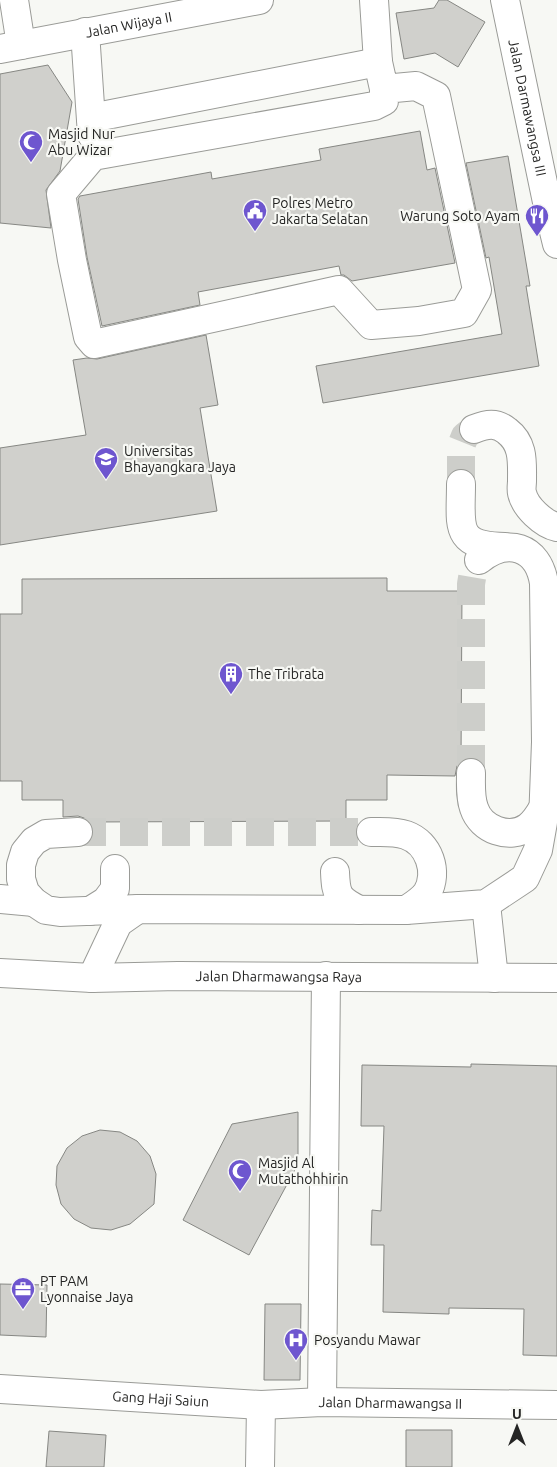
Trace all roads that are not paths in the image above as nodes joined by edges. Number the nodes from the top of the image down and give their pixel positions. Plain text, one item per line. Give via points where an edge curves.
1 (14, 0) edge
2 (259, 0) edge
3 (374, 0) edge
4 (505, 0) edge
5 (85, 32) junction
6 (10, 47) edge
7 (378, 62) junction
8 (384, 89) junction
9 (91, 118) junction
10 (93, 156) junction
11 (552, 207) edge
12 (557, 244) edge
13 (474, 429) dead end
14 (460, 484) tunnel mouth
15 (557, 527) edge
16 (505, 547) junction
17 (479, 560) tunnel mouth
18 (471, 773) tunnel mouth
19 (543, 808) junction
20 (78, 832) tunnel mouth
21 (371, 832) tunnel mouth
22 (557, 858) edge
23 (115, 869) dead end
24 (335, 872) dead end
25 (525, 878) junction
26 (0, 899) edge
27 (34, 902) junction
28 (486, 904) junction
29 (138, 909) junction
30 (359, 910) junction
31 (406, 910) junction
32 (90, 911) junction
33 (0, 973) edge
34 (326, 976) junction
35 (92, 978) junction
36 (494, 978) junction
37 (557, 978) edge
38 (0, 1389) edge
39 (322, 1402) junction
40 (261, 1405) junction
41 (557, 1406) edge
42 (260, 1467) edge

1 - 6 street
2 - 5 street, Jalan Wijaya II
3 - 7 street
4 - 11 street, Jalan Darmawangsa III
5 - 6 street, Jalan Wijaya II
5 - 9 street
7 - 8 street
7 - 9 street
8 - 10 street via 384,101 374,106
8 - 10 street via 416,86 436,96 477,290 464,313 371,326 339,290 94,344 88,337 61,194
9 - 10 street
11 - 12 street, Jalan Darmawangsa III
13 - 15 street via 485,424 497,424 514,436 522,458 522,493 535,514
14 - 16 street via 461,528 468,538 489,547
16 - 17 street via 489,552
16 - 19 street via 526,552 535,559 542,570 544,583 546,742
18 - 19 street via 474,809 490,828 502,832 527,828
19 - 25 street via 538,850
20 - 27 street via 46,834 25,852 21,879 25,892
21 - 31 street via 406,835 418,841 427,852 432,880 418,903
22 - 25 street
23 - 32 street via 115,889 106,901
24 - 30 street via 336,889 343,902
25 - 28 street
26 - 27 street
27 - 32 street via 46,910
28 - 31 street
28 - 36 street
29 - 30 street
29 - 32 street
29 - 35 street via 118,924
30 - 31 street
33 - 35 street, Jalan Dharmawangsa Raya
34 - 35 street, Jalan Dharmawangsa Raya
34 - 36 street, Jalan Dharmawangsa Raya
34 - 39 street, Jalan Dharmawangsa II
36 - 37 street, Jalan Dharmawangsa Raya
38 - 40 street, Gang Haji Saiun
39 - 40 street, Gang Haji Saiun
39 - 41 street, Jalan Dharmawangsa II
40 - 42 street

